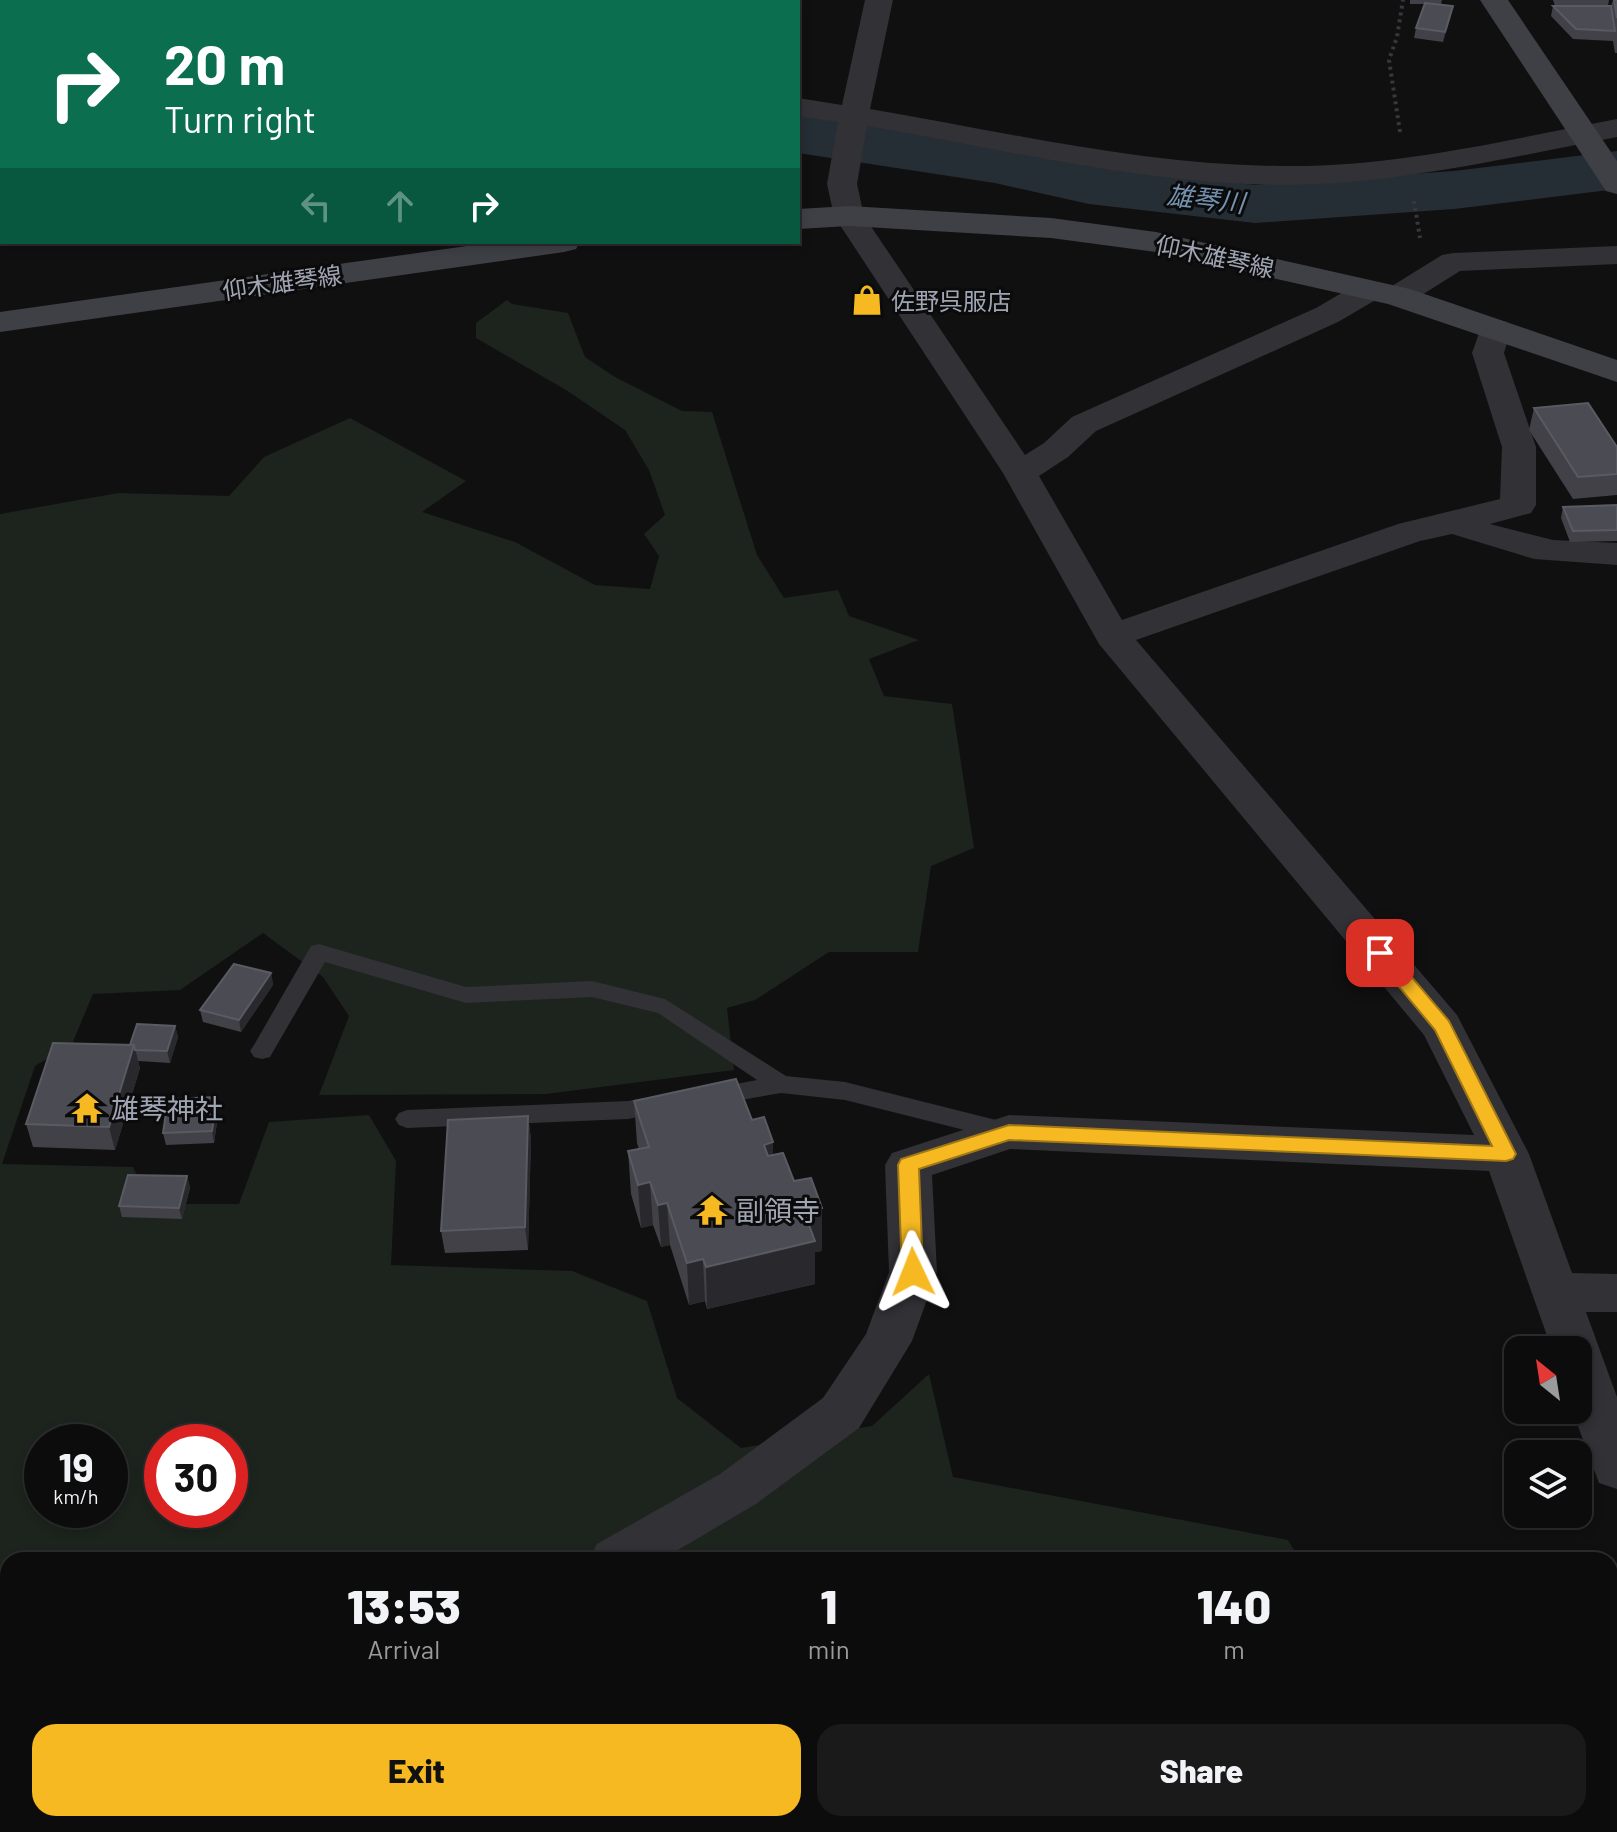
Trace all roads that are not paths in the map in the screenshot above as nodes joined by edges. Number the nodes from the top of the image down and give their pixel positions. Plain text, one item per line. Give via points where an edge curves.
1 (879, 0) edge
2 (1494, 0) edge
3 (800, 107) edge
4 (854, 118) junction
5 (1598, 135) edge
6 (1617, 184) edge
7 (849, 216) junction
8 (800, 219) edge
9 (537, 244) edge
10 (484, 248) edge
11 (1617, 255) edge
12 (1383, 293) junction
13 (0, 322) edge
14 (1495, 329) junction
15 (1617, 372) edge
16 (1020, 473) junction
17 (1455, 523) junction
18 (1617, 554) edge
19 (1112, 636) junction
20 (262, 1051) dead end
21 (781, 1084) junction
22 (407, 1119) dead end
23 (1009, 1132) junction
24 (1506, 1154) junction
25 (1556, 1292) junction
26 (1617, 1293) edge
27 (1571, 1336) edge
28 (1592, 1396) edge
29 (1617, 1468) edge
30 (629, 1552) edge

1 - 4 street
2 - 5 main road
3 - 4 street
4 - 5 street via 1235,174 1406,166
4 - 7 street via 842,184
5 - 6 main road
7 - 8 main road, 仰木雄琴線
7 - 12 main road, 仰木雄琴線 via 1051,228 1156,242
7 - 16 street
9 - 10 main road, 仰木雄琴線
10 - 13 main road, 仰木雄琴線
11 - 12 street via 1453,262
12 - 14 main road, 仰木雄琴線
12 - 16 street via 1084,424
14 - 15 main road, 仰木雄琴線
14 - 17 street via 1488,353 1519,447 1518,505
16 - 19 street
17 - 18 street via 1511,545 1566,555
17 - 19 street via 1411,532
19 - 24 street via 1442,1026
20 - 21 lane via 319,952 466,995 592,989 665,1007
21 - 22 lane via 628,1110
21 - 23 lane via 845,1091
23 - 24 street
23 - 30 street via 908,1165 913,1272 888,1341 841,1413 738,1489
24 - 25 street
25 - 26 street
25 - 27 street
28 - 29 street

